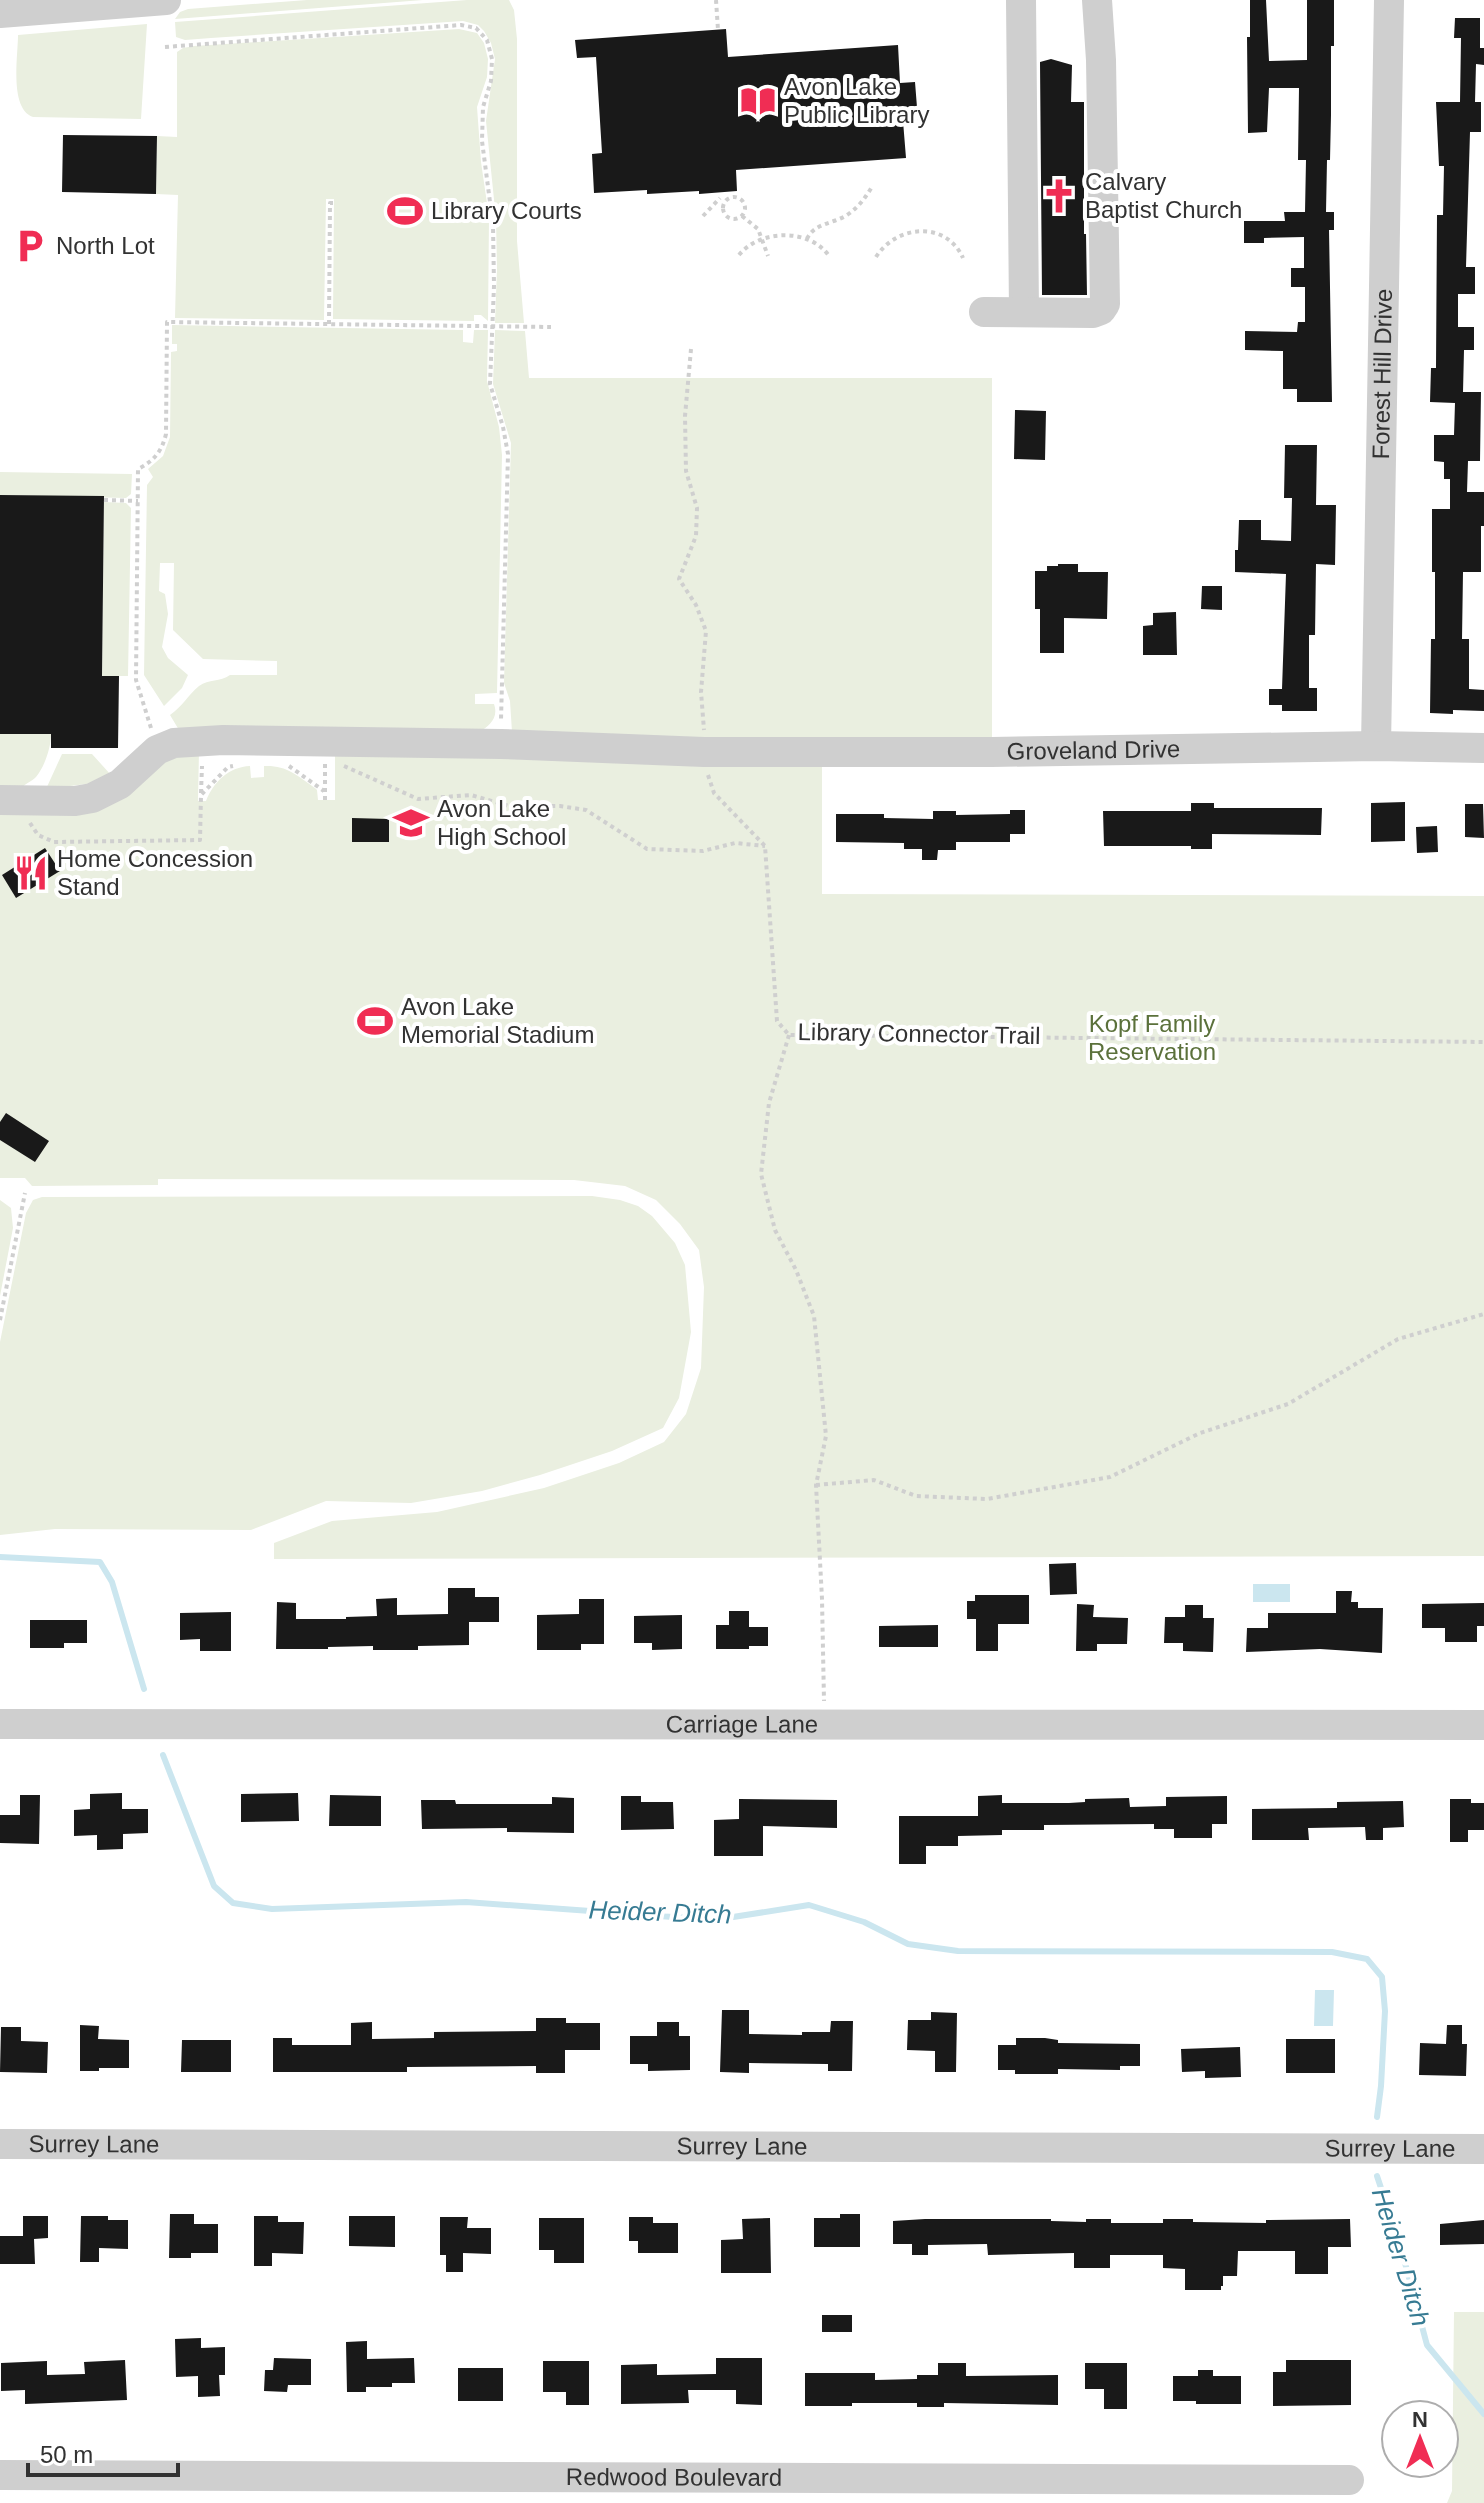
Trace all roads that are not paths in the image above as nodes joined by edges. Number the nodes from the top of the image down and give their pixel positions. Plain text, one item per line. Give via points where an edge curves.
1 (166, 0) edge
2 (1021, 0) edge
3 (1097, 0) edge
4 (1389, 0) edge
5 (5, 9) edge
6 (984, 312) dead end
7 (1024, 312) junction
8 (1376, 746) junction
9 (1484, 748) edge
10 (14, 801) edge
11 (0, 1724) edge
12 (1484, 1725) edge
13 (0, 2144) edge
14 (1484, 2149) edge
15 (0, 2475) edge
16 (1349, 2480) dead end
17 (1278, 2491) edge

1 - 5 street
2 - 7 street
3 - 7 street via 1105,304 1093,313
4 - 8 street, Forest Hill Drive
6 - 7 street
8 - 9 street, Groveland Drive
8 - 10 street, Groveland Drive via 704,752 501,744 174,743 157,750 106,793 75,801
11 - 12 street, Carriage Lane
13 - 14 street, Surrey Lane
15 - 17 street, Redwood Boulevard
16 - 17 street, Redwood Boulevard

